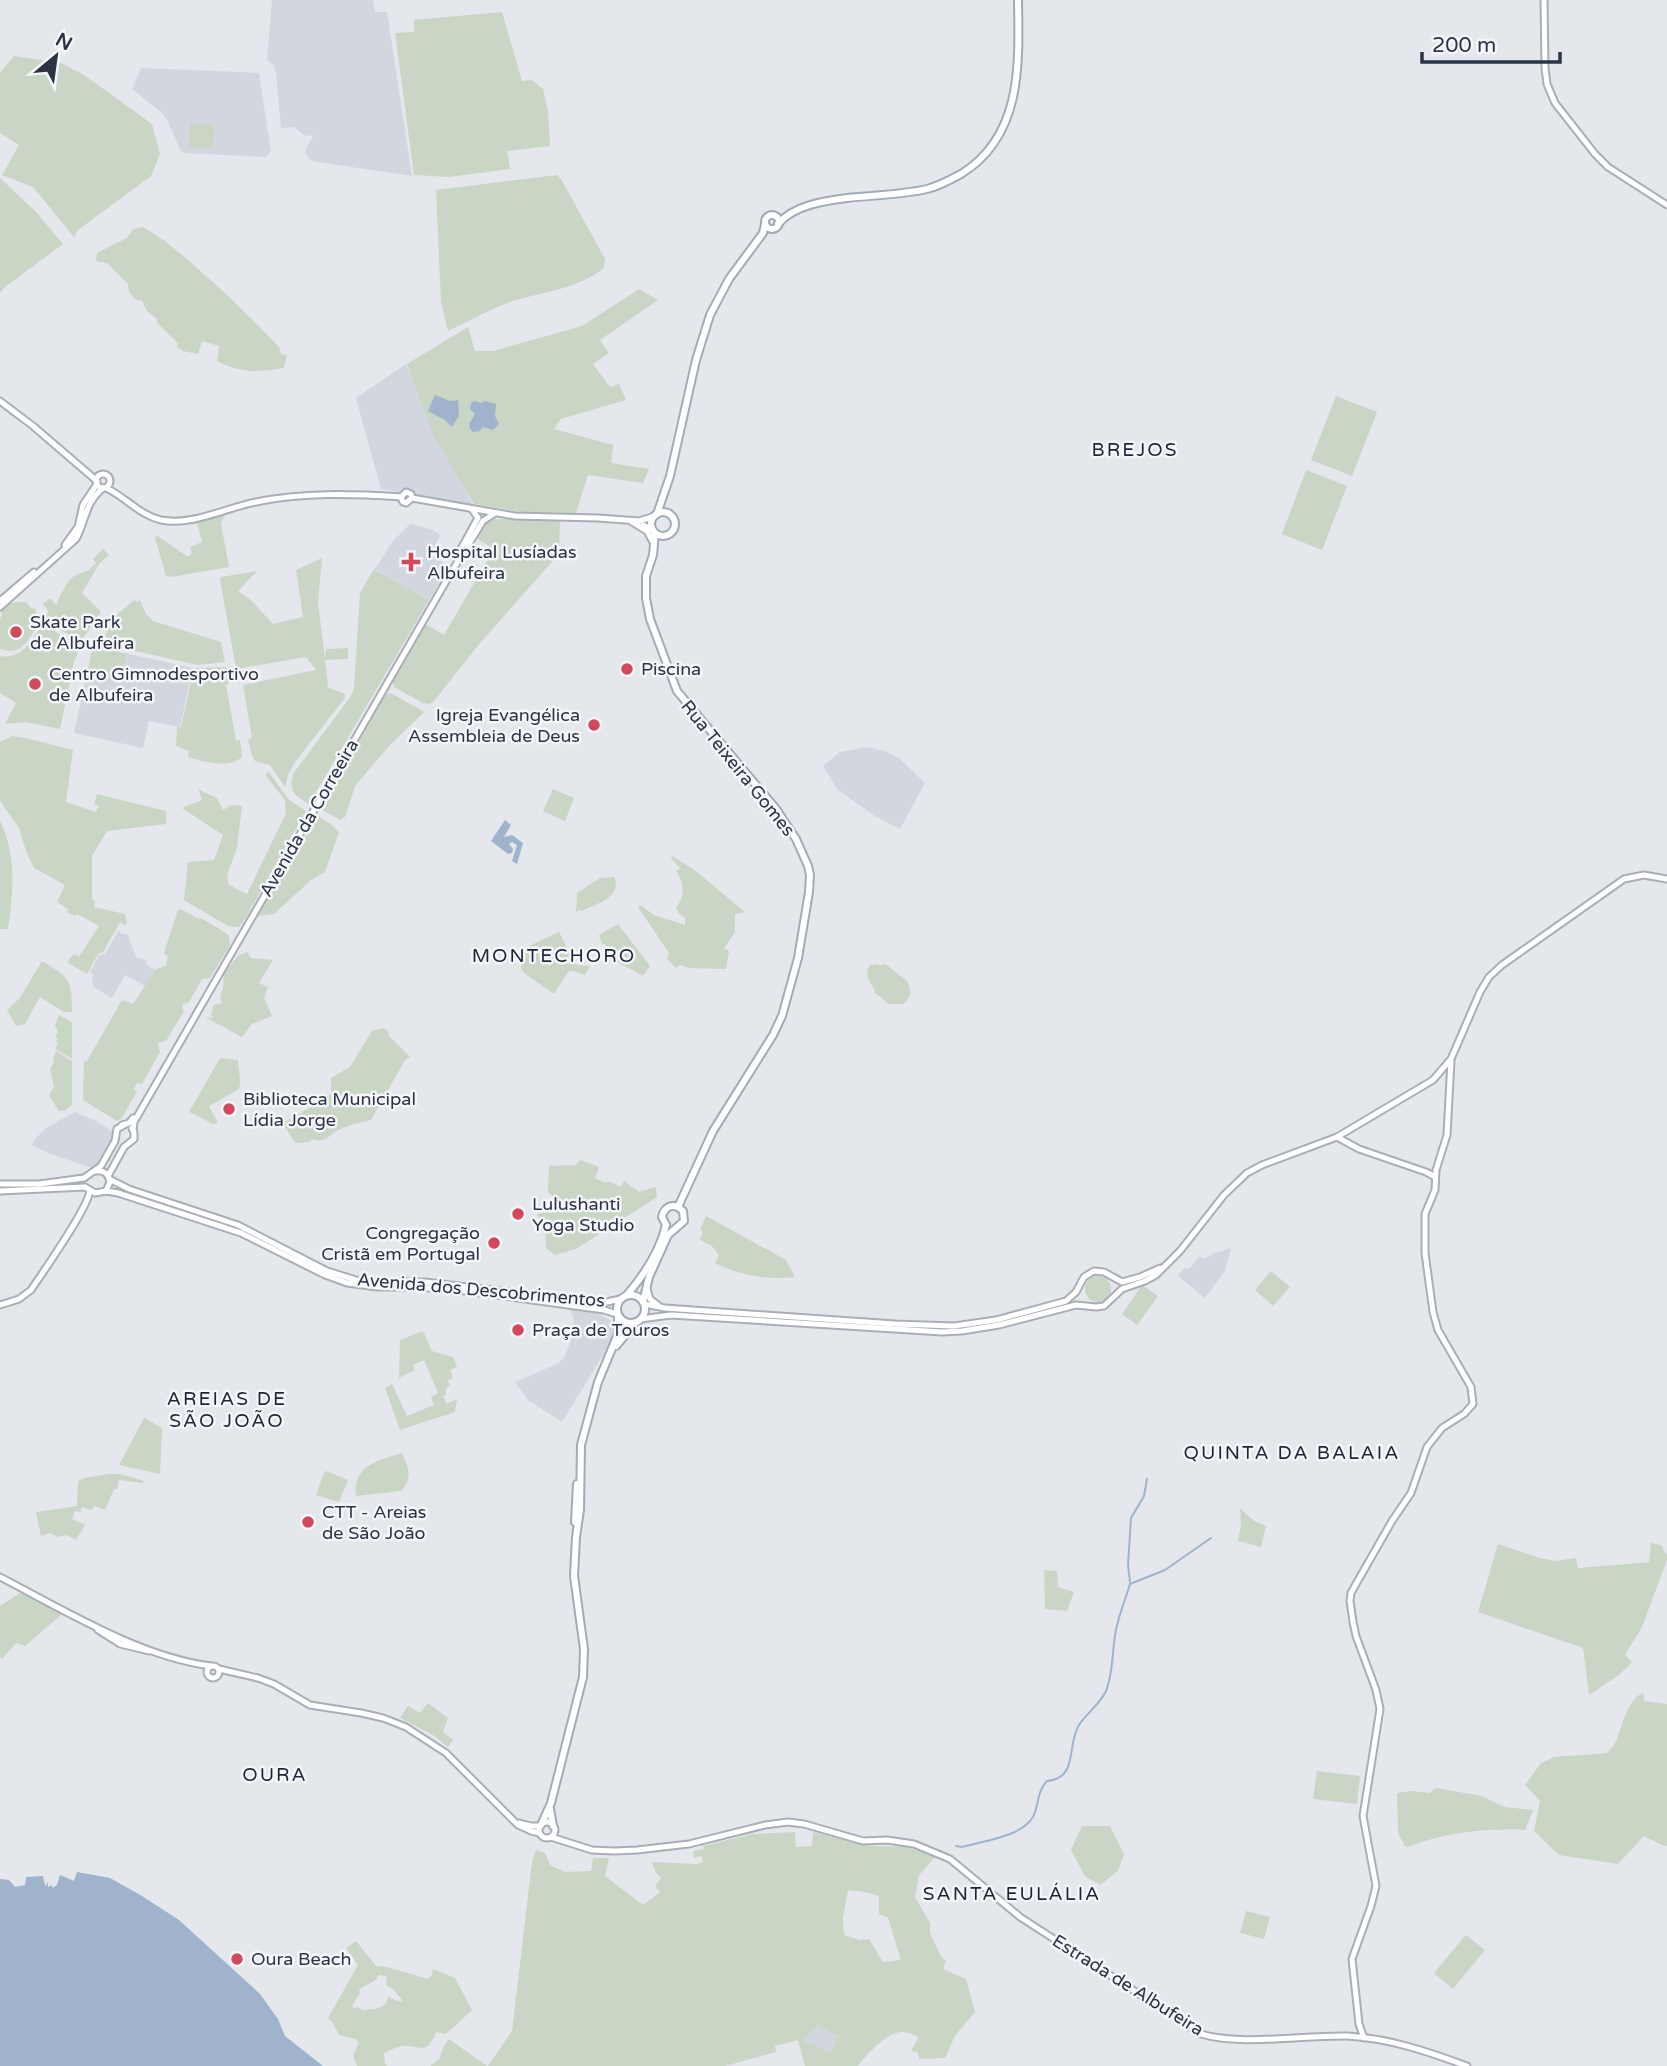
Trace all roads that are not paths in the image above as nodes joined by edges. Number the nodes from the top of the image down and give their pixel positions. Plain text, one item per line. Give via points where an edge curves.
1 (1018, 0) edge
2 (1544, 0) edge
3 (1667, 205) edge
4 (800, 209) junction
5 (773, 215) junction
6 (765, 224) junction
7 (776, 226) junction
8 (754, 245) junction
9 (0, 401) edge
10 (670, 476) junction
11 (98, 480) junction
12 (106, 486) junction
13 (472, 509) junction
14 (495, 513) junction
15 (656, 515) junction
16 (672, 516) junction
17 (630, 521) junction
18 (654, 531) junction
19 (669, 535) junction
20 (654, 544) junction
21 (653, 555) junction
22 (0, 604) edge
23 (1667, 879) edge
24 (1451, 1059) junction
25 (122, 1125) junction
26 (134, 1130) junction
27 (116, 1136) junction
28 (1338, 1137) junction
29 (128, 1143) junction
30 (96, 1171) junction
31 (88, 1176) junction
32 (109, 1177) junction
33 (1435, 1177) junction
34 (0, 1184) edge
35 (89, 1189) junction
36 (0, 1191) edge
37 (106, 1191) junction
38 (98, 1194) junction
39 (678, 1207) junction
40 (82, 1210) junction
41 (666, 1225) junction
42 (676, 1228) junction
43 (1166, 1266) junction
44 (1109, 1275) junction
45 (1080, 1285) junction
46 (646, 1287) junction
47 (624, 1297) junction
48 (1114, 1298) junction
49 (644, 1303) junction
50 (0, 1305) edge
51 (1091, 1307) junction
52 (665, 1308) junction
53 (618, 1315) junction
54 (638, 1321) junction
55 (598, 1382) junction
56 (0, 1577) edge
57 (190, 1662) junction
58 (211, 1666) junction
59 (206, 1672) junction
60 (218, 1672) junction
61 (551, 1803) junction
62 (540, 1828) junction
63 (554, 1828) junction
64 (551, 1837) junction
65 (566, 1842) junction
66 (1359, 2024) junction
67 (1349, 2036) junction
68 (1364, 2038) junction
69 (1467, 2066) edge

1 - 4 main road via 1014,97 1001,131 981,159 928,189 822,201
2 - 3 street via 1545,68 1555,103 1608,167
4 - 5 main road
4 - 7 main road
5 - 6 main road
5 - 7 main road
6 - 7 main road
6 - 8 main road
7 - 8 main road
8 - 10 main road via 729,279 707,324
9 - 11 street
10 - 15 main road
10 - 16 main road via 667,499
11 - 12 street
11 - 12 street via 107,476
11 - 22 street via 66,545
12 - 13 street via 152,517 180,521 257,502 351,494 401,497 406,503 412,498
12 - 22 street via 89,505 76,539
13 - 14 street
13 - 25 street, Avenida da Correeira via 478,518 469,536 134,1116
14 - 17 street
14 - 26 street, Avenida da Correeira via 482,521 452,571 134,1122
15 - 16 main road via 665,512
15 - 17 street
15 - 18 main road
16 - 19 main road via 675,525
17 - 18 street
17 - 20 street via 647,531
18 - 19 main road
18 - 20 main road, Rua Teixeira Gomes
19 - 21 main road, Rua Teixeira Gomes
20 - 21 main road, Rua Teixeira Gomes
21 - 39 main road, Rua Teixeira Gomes via 646,576 648,609 677,691 784,820 803,852 810,875 798,958 782,1016 713,1131
23 - 24 street via 1644,875 1624,879 1503,965 1485,983
24 - 28 street via 1425,1086
24 - 33 street via 1447,1135
25 - 26 street
25 - 27 street
26 - 29 street via 134,1139
27 - 29 street via 121,1143
27 - 30 street
28 - 33 street
28 - 43 street via 1247,1173
29 - 32 street
30 - 31 street
30 - 32 street
31 - 34 street via 39,1184
31 - 35 street
32 - 37 street
32 - 47 street, Avenida dos Descobrimentos via 129,1189 238,1225 327,1271 356,1280 425,1282 603,1303
33 - 66 street via 1424,1224 1433,1312 1438,1330 1471,1387 1473,1404 1442,1428 1427,1447 1411,1493 1351,1593 1356,1636 1380,1709 1363,1816 1376,1876 1375,1894 1352,1959
35 - 36 street
35 - 38 street
35 - 40 street
37 - 38 street
37 - 53 street, Avenida dos Descobrimentos via 229,1228 347,1283 466,1291
38 - 40 street
39 - 41 main road via 665,1210
39 - 42 main road via 685,1217
40 - 50 street via 31,1290
41 - 42 main road
41 - 47 main road via 645,1273
42 - 46 main road via 668,1235
43 - 44 street via 1127,1281
43 - 48 street
44 - 45 street via 1091,1272
44 - 48 street via 1115,1283
45 - 51 street via 1082,1298
45 - 52 street via 1058,1304 954,1325
46 - 49 main road
46 - 52 street via 653,1302
47 - 49 main road via 635,1295
47 - 53 main road via 617,1306
48 - 51 street via 1104,1306
49 - 52 street
49 - 54 main road via 645,1312
51 - 54 street via 1076,1305 952,1332 681,1315
53 - 54 main road via 625,1322
53 - 55 main road via 618,1334
54 - 55 main road via 618,1342
55 - 61 main road via 581,1445 574,1576 583,1677
56 - 57 street via 110,1640
57 - 58 street
57 - 59 street
58 - 59 street
58 - 60 street
59 - 60 street via 214,1679
60 - 62 street via 266,1681 310,1705 407,1727 438,1746 523,1825
61 - 62 main road
61 - 63 main road
62 - 63 street via 548,1822
62 - 64 street, Estrada de Albufeira via 544,1838
63 - 64 street
63 - 65 street
64 - 65 street, Estrada de Albufeira
65 - 67 street, Estrada de Albufeira via 603,1851 650,1849 788,1822 863,1840 898,1840 950,1859 1020,1917 1201,2034 1224,2038
66 - 67 street
66 - 68 street
67 - 68 street, Estrada de Albufeira
68 - 69 street, Estrada de Albufeira via 1412,2047

